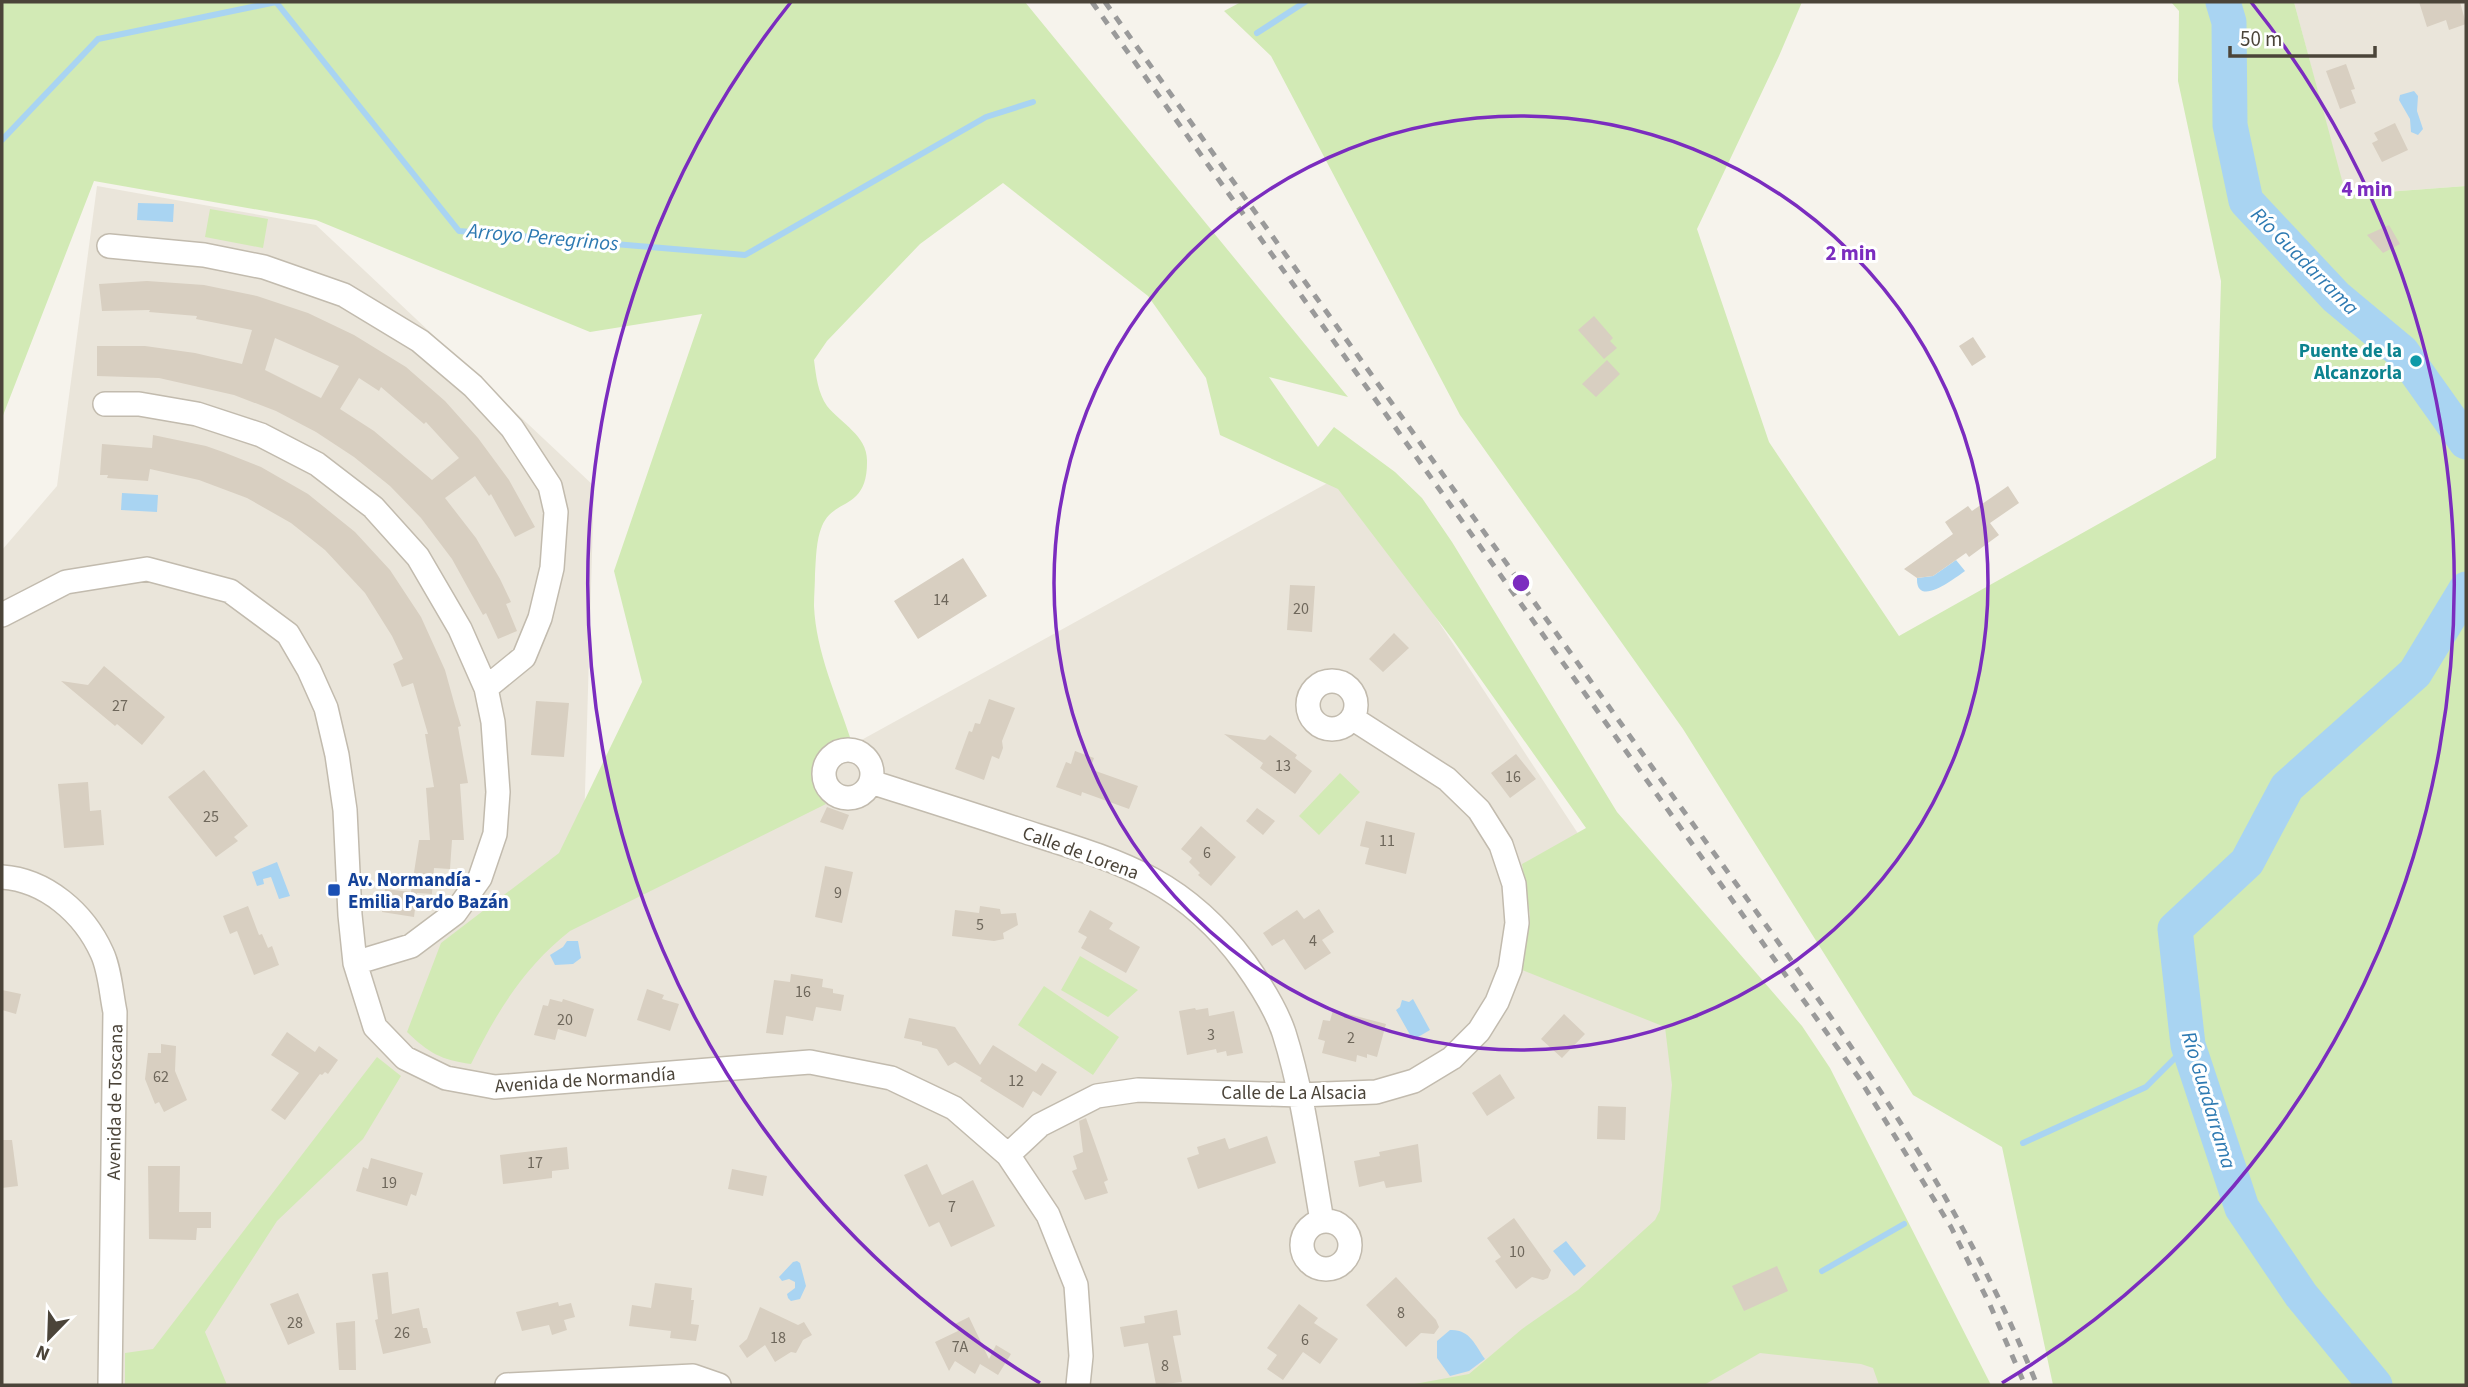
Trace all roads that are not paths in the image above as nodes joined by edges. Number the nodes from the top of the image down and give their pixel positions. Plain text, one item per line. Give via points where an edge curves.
1 (108, 246) dead end
2 (105, 404) dead end
3 (2, 615) edge
4 (486, 688) junction
5 (1352, 718) dead end
6 (871, 782) dead end
7 (2, 877) edge
8 (355, 964) junction
9 (1299, 1094) junction
10 (1008, 1155) junction
11 (1322, 1221) dead end
12 (110, 1385) edge
13 (507, 1385) edge
14 (719, 1385) edge
15 (1078, 1385) edge

1 - 4 street via 204,255 264,267 344,295 420,341 473,386 512,428 550,485 556,512 552,568 540,618 524,657
2 - 4 street via 139,404 197,414 261,435 317,464 373,507 418,557 460,628
3 - 8 street, Avenida de Normandía via 66,582 147,569 230,591 288,634 326,708 337,755
4 - 8 street via 498,792 495,834 480,878 455,914 411,946
5 - 9 street, Calle de La Alsacia via 1447,779 1479,810 1501,845 1514,884 1517,923 1510,969 1497,1002 1479,1031 1452,1058 1413,1081 1376,1092
6 - 9 street, Calle de Lorena via 1114,860 1194,906 1226,937 1258,981 1283,1031
7 - 12 street, Avenida de Toscana via 21,878 50,892 79,916 102,953 115,1012
8 - 10 street, Avenida de Normandía via 375,1027 405,1058 446,1078 495,1087 810,1062 891,1078 954,1108
9 - 10 street, Calle de La Alsacia via 1138,1090 1097,1096 1040,1125
9 - 11 street, Calle de Lorena
10 - 15 street, Avenida de Normandía via 1048,1215 1076,1285 1081,1356
13 - 14 street via 693,1376

